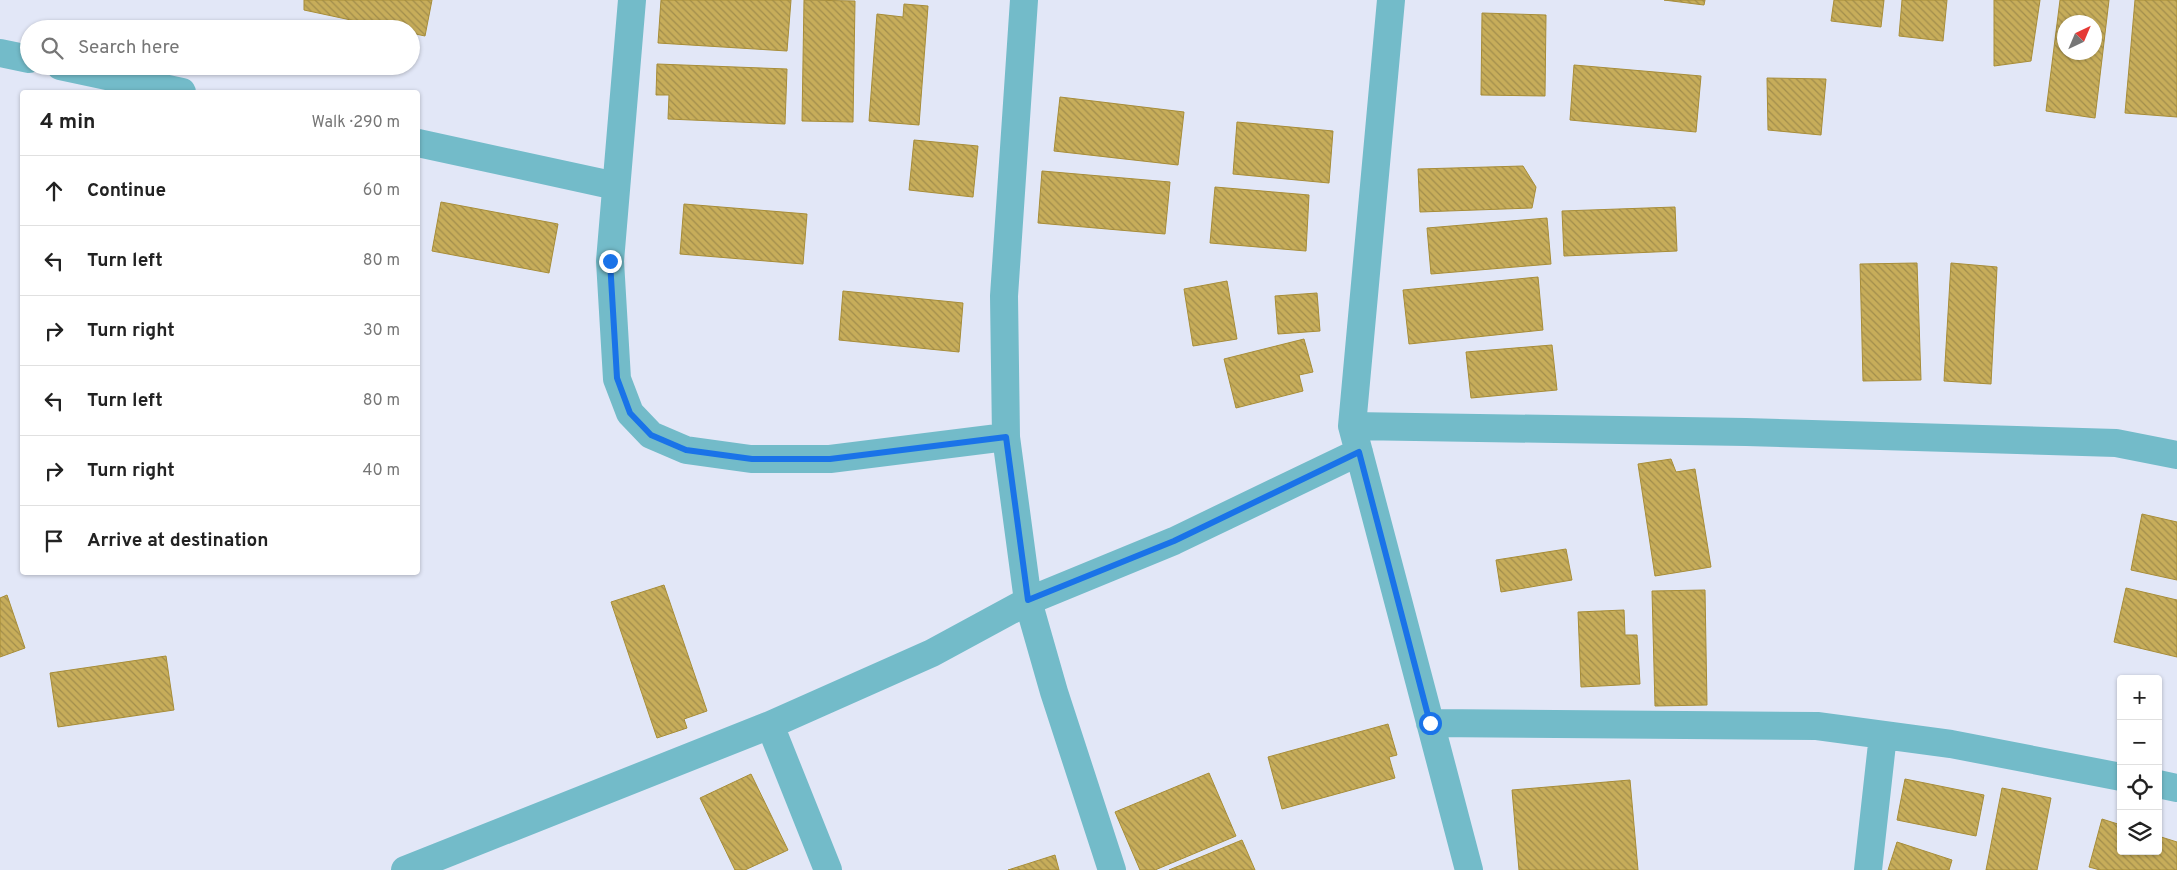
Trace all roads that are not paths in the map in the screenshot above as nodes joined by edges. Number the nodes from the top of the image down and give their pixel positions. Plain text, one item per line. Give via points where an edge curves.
1 (632, 0) edge
2 (1024, 0) edge
3 (1391, 0) edge
4 (0, 53) edge
5 (20, 58) edge
6 (102, 75) edge
7 (173, 90) edge
8 (420, 143) edge
9 (616, 186) junction
10 (1352, 426) junction
11 (1006, 437) junction
12 (1359, 452) junction
13 (2177, 455) edge
14 (1028, 600) junction
15 (1430, 723) junction
16 (770, 725) junction
17 (1883, 735) junction
18 (2117, 776) edge
19 (2162, 785) edge
20 (2177, 788) edge
21 (405, 870) edge
22 (828, 870) edge
23 (1112, 870) edge
24 (1469, 870) edge
25 (1868, 870) edge

1 - 9 street
2 - 11 street via 1004,296
3 - 10 street
4 - 5 street
6 - 7 street
8 - 9 street
9 - 11 street via 610,261 617,378 630,413 651,435 686,450 752,459 830,459
10 - 12 street
10 - 13 street via 1746,432 2116,443
11 - 14 street
12 - 14 street via 1174,541
12 - 15 street
14 - 16 street via 932,653
14 - 23 street via 1054,692
15 - 17 street via 1817,726
15 - 24 street
16 - 21 street
16 - 22 street
17 - 18 street via 1951,744
17 - 25 street
19 - 20 street

